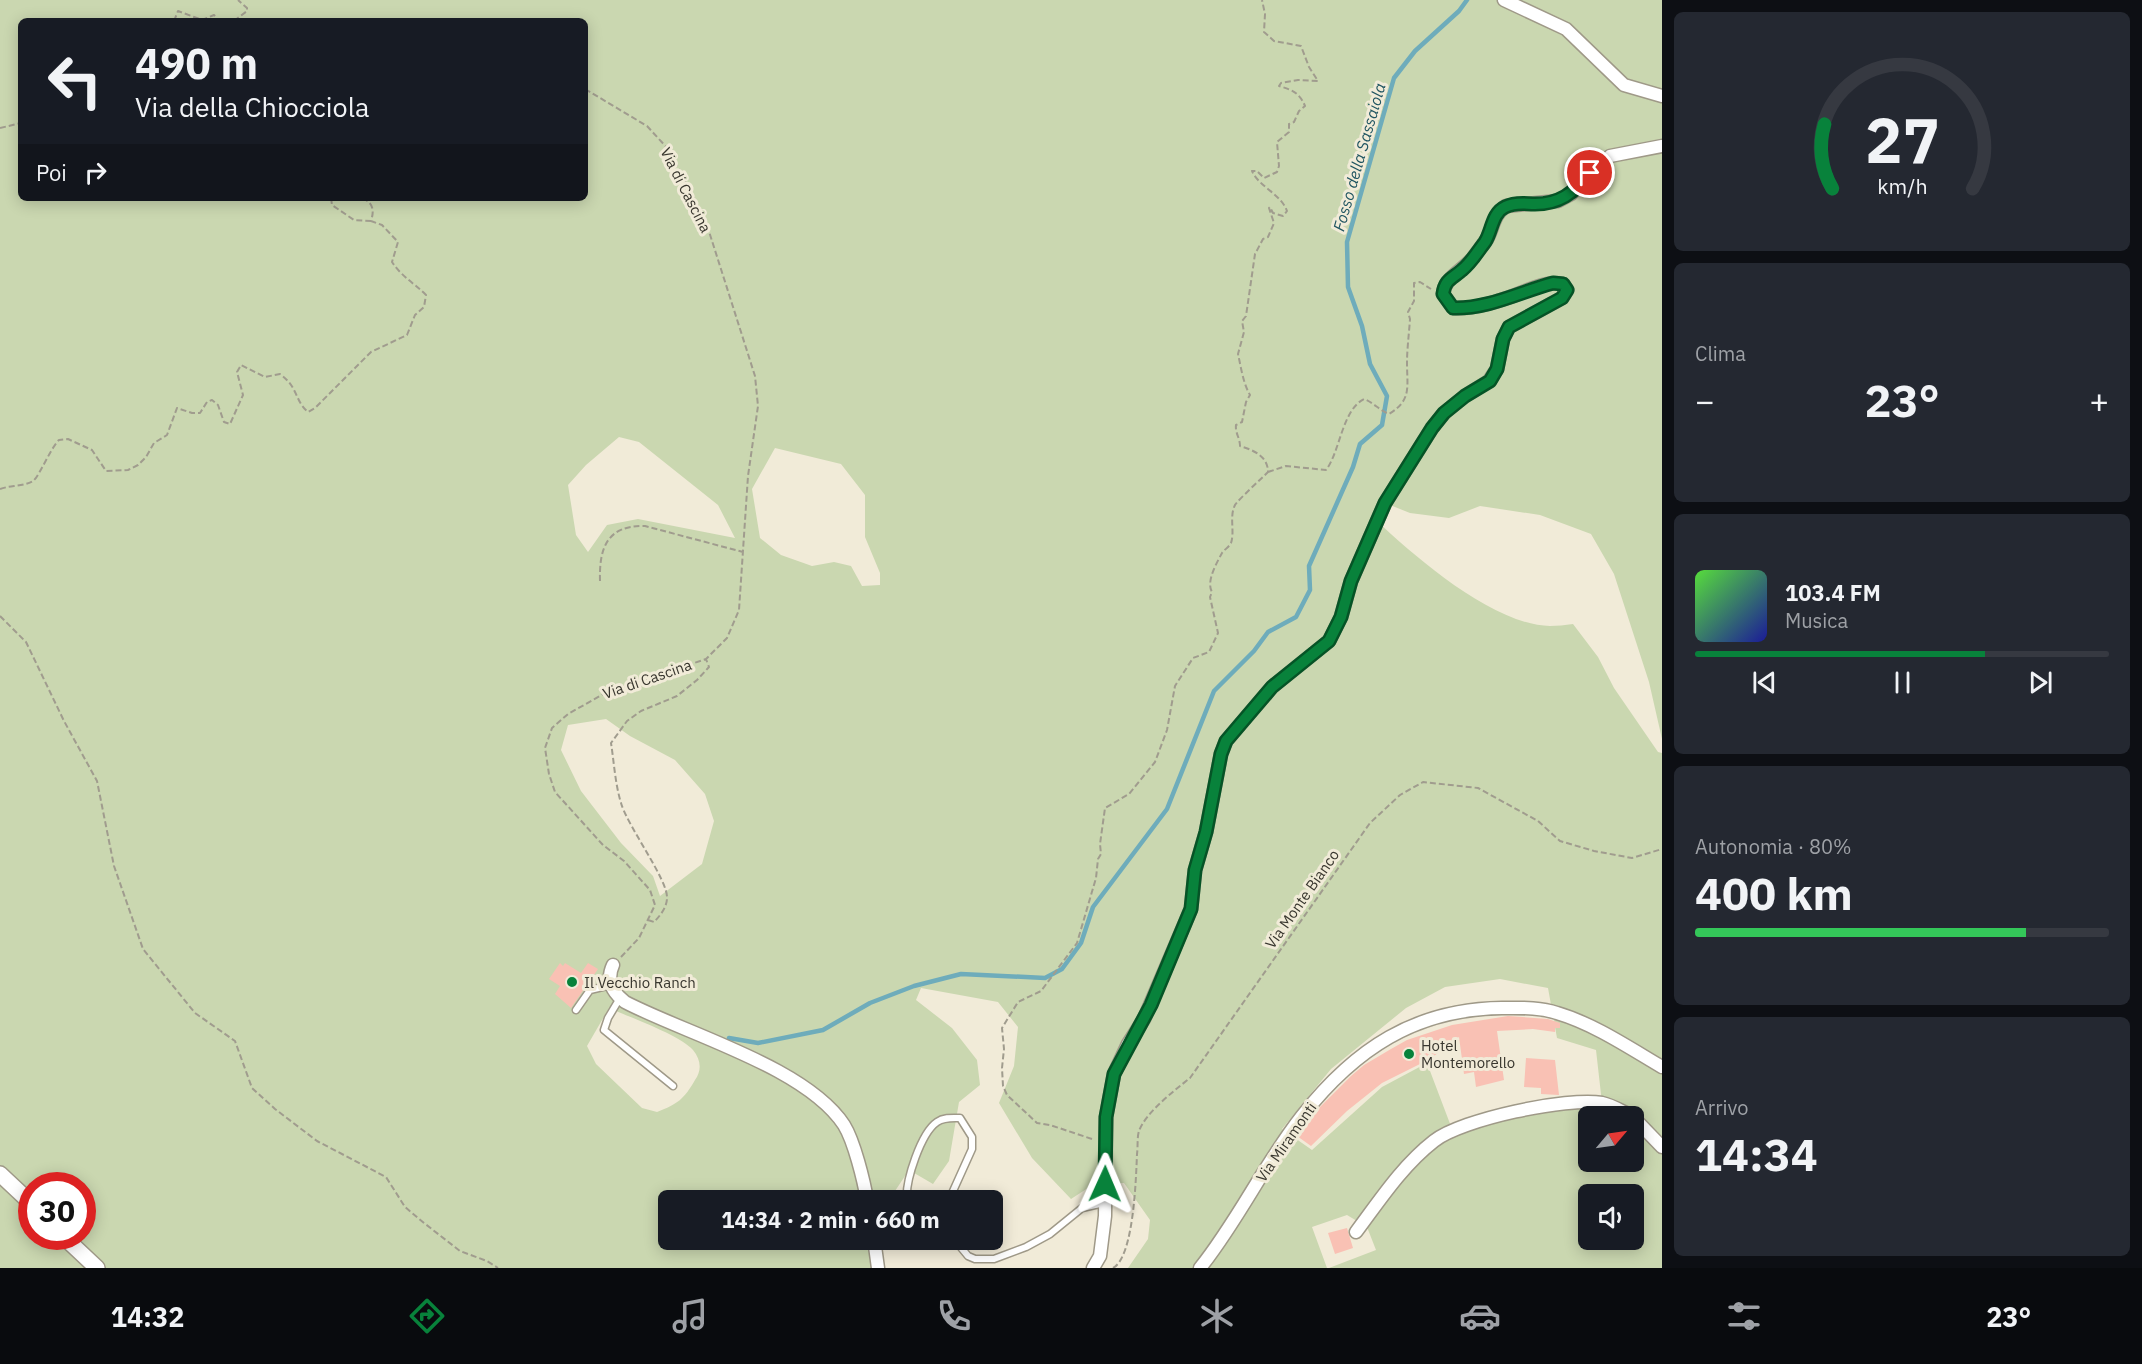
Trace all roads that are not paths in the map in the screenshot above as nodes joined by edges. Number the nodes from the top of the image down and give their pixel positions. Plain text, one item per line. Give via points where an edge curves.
1 (1504, 0) edge
2 (1662, 96) edge
3 (1662, 146) edge
4 (613, 964) road end
5 (611, 985) junction
6 (620, 998) junction
7 (576, 1010) dead end
8 (1662, 1067) edge
9 (673, 1086) dead end
10 (1609, 1106) edge
11 (1644, 1128) edge
12 (1662, 1147) edge
13 (0, 1174) edge
14 (865, 1190) edge
15 (909, 1190) edge
16 (954, 1190) edge
17 (18, 1191) edge
18 (1105, 1203) junction
19 (1356, 1232) dead end
20 (78, 1250) edge
21 (876, 1250) edge
22 (963, 1250) edge
23 (97, 1268) edge
24 (878, 1268) edge
25 (1093, 1268) edge
26 (1200, 1268) edge

1 - 2 street via 1566,29 1624,84
3 - 18 street via 1610,156 1571,194 1558,201 1518,204 1499,210 1487,238 1462,271 1448,279 1443,294 1453,308 1467,309 1553,283 1563,284 1567,290 1562,298 1509,327 1490,381 1444,413 1432,428 1385,503 1329,641 1272,687 1226,741 1195,870 1191,909 1144,1019 1114,1074 1106,1117
4 - 5 street
5 - 6 street
5 - 7 lane via 590,990
6 - 9 lane via 604,1029
6 - 14 street via 719,1042 822,1099 845,1126
8 - 26 street, Via Miramonti via 1584,1022 1555,1012 1526,1007 1470,1009 1414,1024 1379,1042 1347,1067 1301,1117
10 - 19 street via 1565,1104 1525,1109 1452,1129 1404,1168
11 - 12 street
13 - 17 street
15 - 16 lane via 913,1167 929,1133 937,1122 960,1118 972,1137 972,1149
18 - 22 lane via 1082,1208 1050,1234 994,1259 975,1259
18 - 25 street via 1100,1257
20 - 23 street
21 - 24 street

